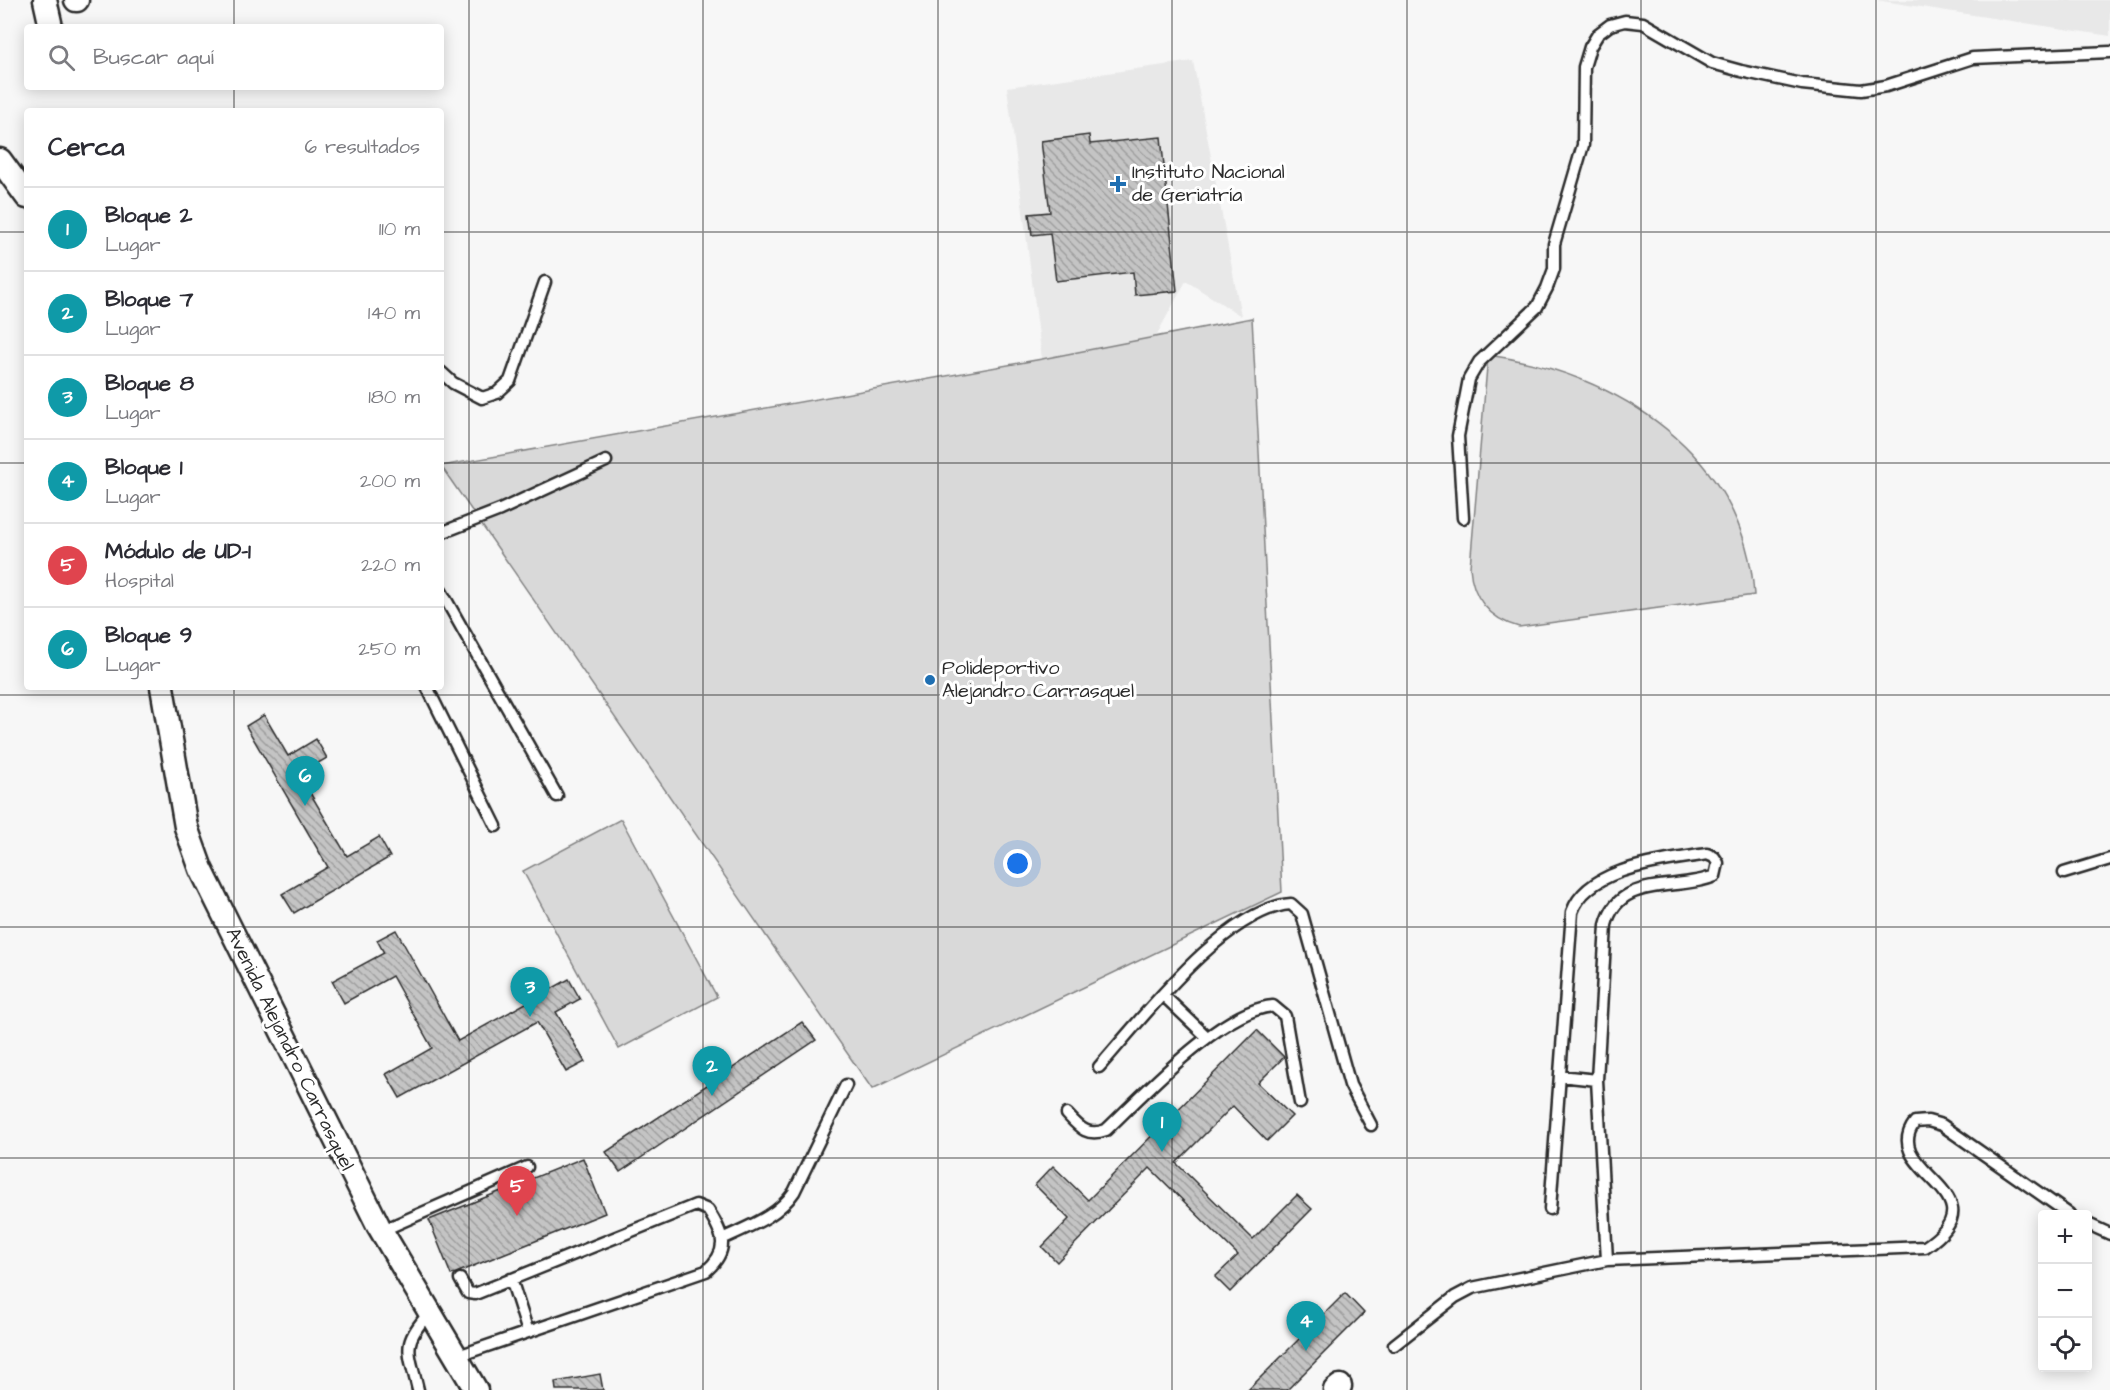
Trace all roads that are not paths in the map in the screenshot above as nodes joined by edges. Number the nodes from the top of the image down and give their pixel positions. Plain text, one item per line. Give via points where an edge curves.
1 (45, 0) edge
2 (50, 24) edge
3 (2110, 52) edge
4 (0, 160) edge
5 (24, 193) edge
6 (545, 282) dead end
7 (444, 375) edge
8 (606, 460) dead end
9 (1463, 518) dead end
10 (444, 532) edge
11 (444, 596) edge
12 (163, 690) edge
13 (428, 690) edge
14 (557, 796) dead end
15 (496, 826) dead end
16 (2110, 859) edge
17 (2064, 873) dead end
18 (1163, 995) junction
19 (1207, 1036) junction
20 (1099, 1067) dead end
21 (1560, 1076) junction
22 (1597, 1080) junction
23 (846, 1085) dead end
24 (1300, 1103) dead end
25 (1067, 1114) dead end
26 (1371, 1125) dead end
27 (527, 1167) dead end
28 (1550, 1209) dead end
29 (2061, 1210) edge
30 (2092, 1226) edge
31 (381, 1231) junction
32 (2110, 1234) edge
33 (722, 1239) junction
34 (1607, 1260) junction
35 (460, 1279) dead end
36 (511, 1279) junction
37 (430, 1312) junction
38 (528, 1332) junction
39 (1394, 1345) dead end
40 (455, 1357) junction
41 (418, 1390) edge
42 (476, 1390) edge

1 - 2 street
3 - 9 lane via 1973,58 1886,86 1861,90 1802,84 1741,71 1713,63 1643,24 1625,21 1610,25 1594,41 1584,67 1583,146 1554,244 1554,269 1547,288 1537,307 1479,362 1469,379 1458,436
4 - 5 street
6 - 7 lane via 510,381 497,393 482,398
8 - 10 lane
11 - 14 lane
12 - 31 street, Avenida Alejandro Carrasquel via 186,827 201,869
13 - 15 lane
16 - 17 lane
18 - 19 lane
18 - 20 lane
18 - 26 lane via 1197,957 1238,926 1279,904 1291,904 1302,914 1350,1085
19 - 24 lane via 1260,1007 1273,1006 1285,1016
19 - 25 lane via 1106,1130 1085,1132
21 - 22 lane
21 - 22 lane via 1575,903 1614,872 1707,854 1714,857 1718,863 1715,876 1636,891 1622,896 1611,908 1606,925
21 - 28 lane
22 - 34 lane
23 - 33 lane via 785,1205
27 - 31 lane
29 - 34 lane via 1942,1125 1922,1121 1915,1122 1907,1132 1906,1145 1951,1204 1951,1222 1941,1236 1925,1247
30 - 32 lane
31 - 37 street, Avenida Alejandro Carrasquel
33 - 36 lane via 708,1210 696,1205
33 - 38 lane via 719,1260 706,1271
34 - 39 lane via 1472,1288
35 - 36 lane via 468,1293 475,1294
36 - 38 lane
37 - 40 street, Avenida Alejandro Carrasquel
37 - 41 lane via 408,1341
38 - 40 lane
40 - 42 street, Avenida Alejandro Carrasquel

